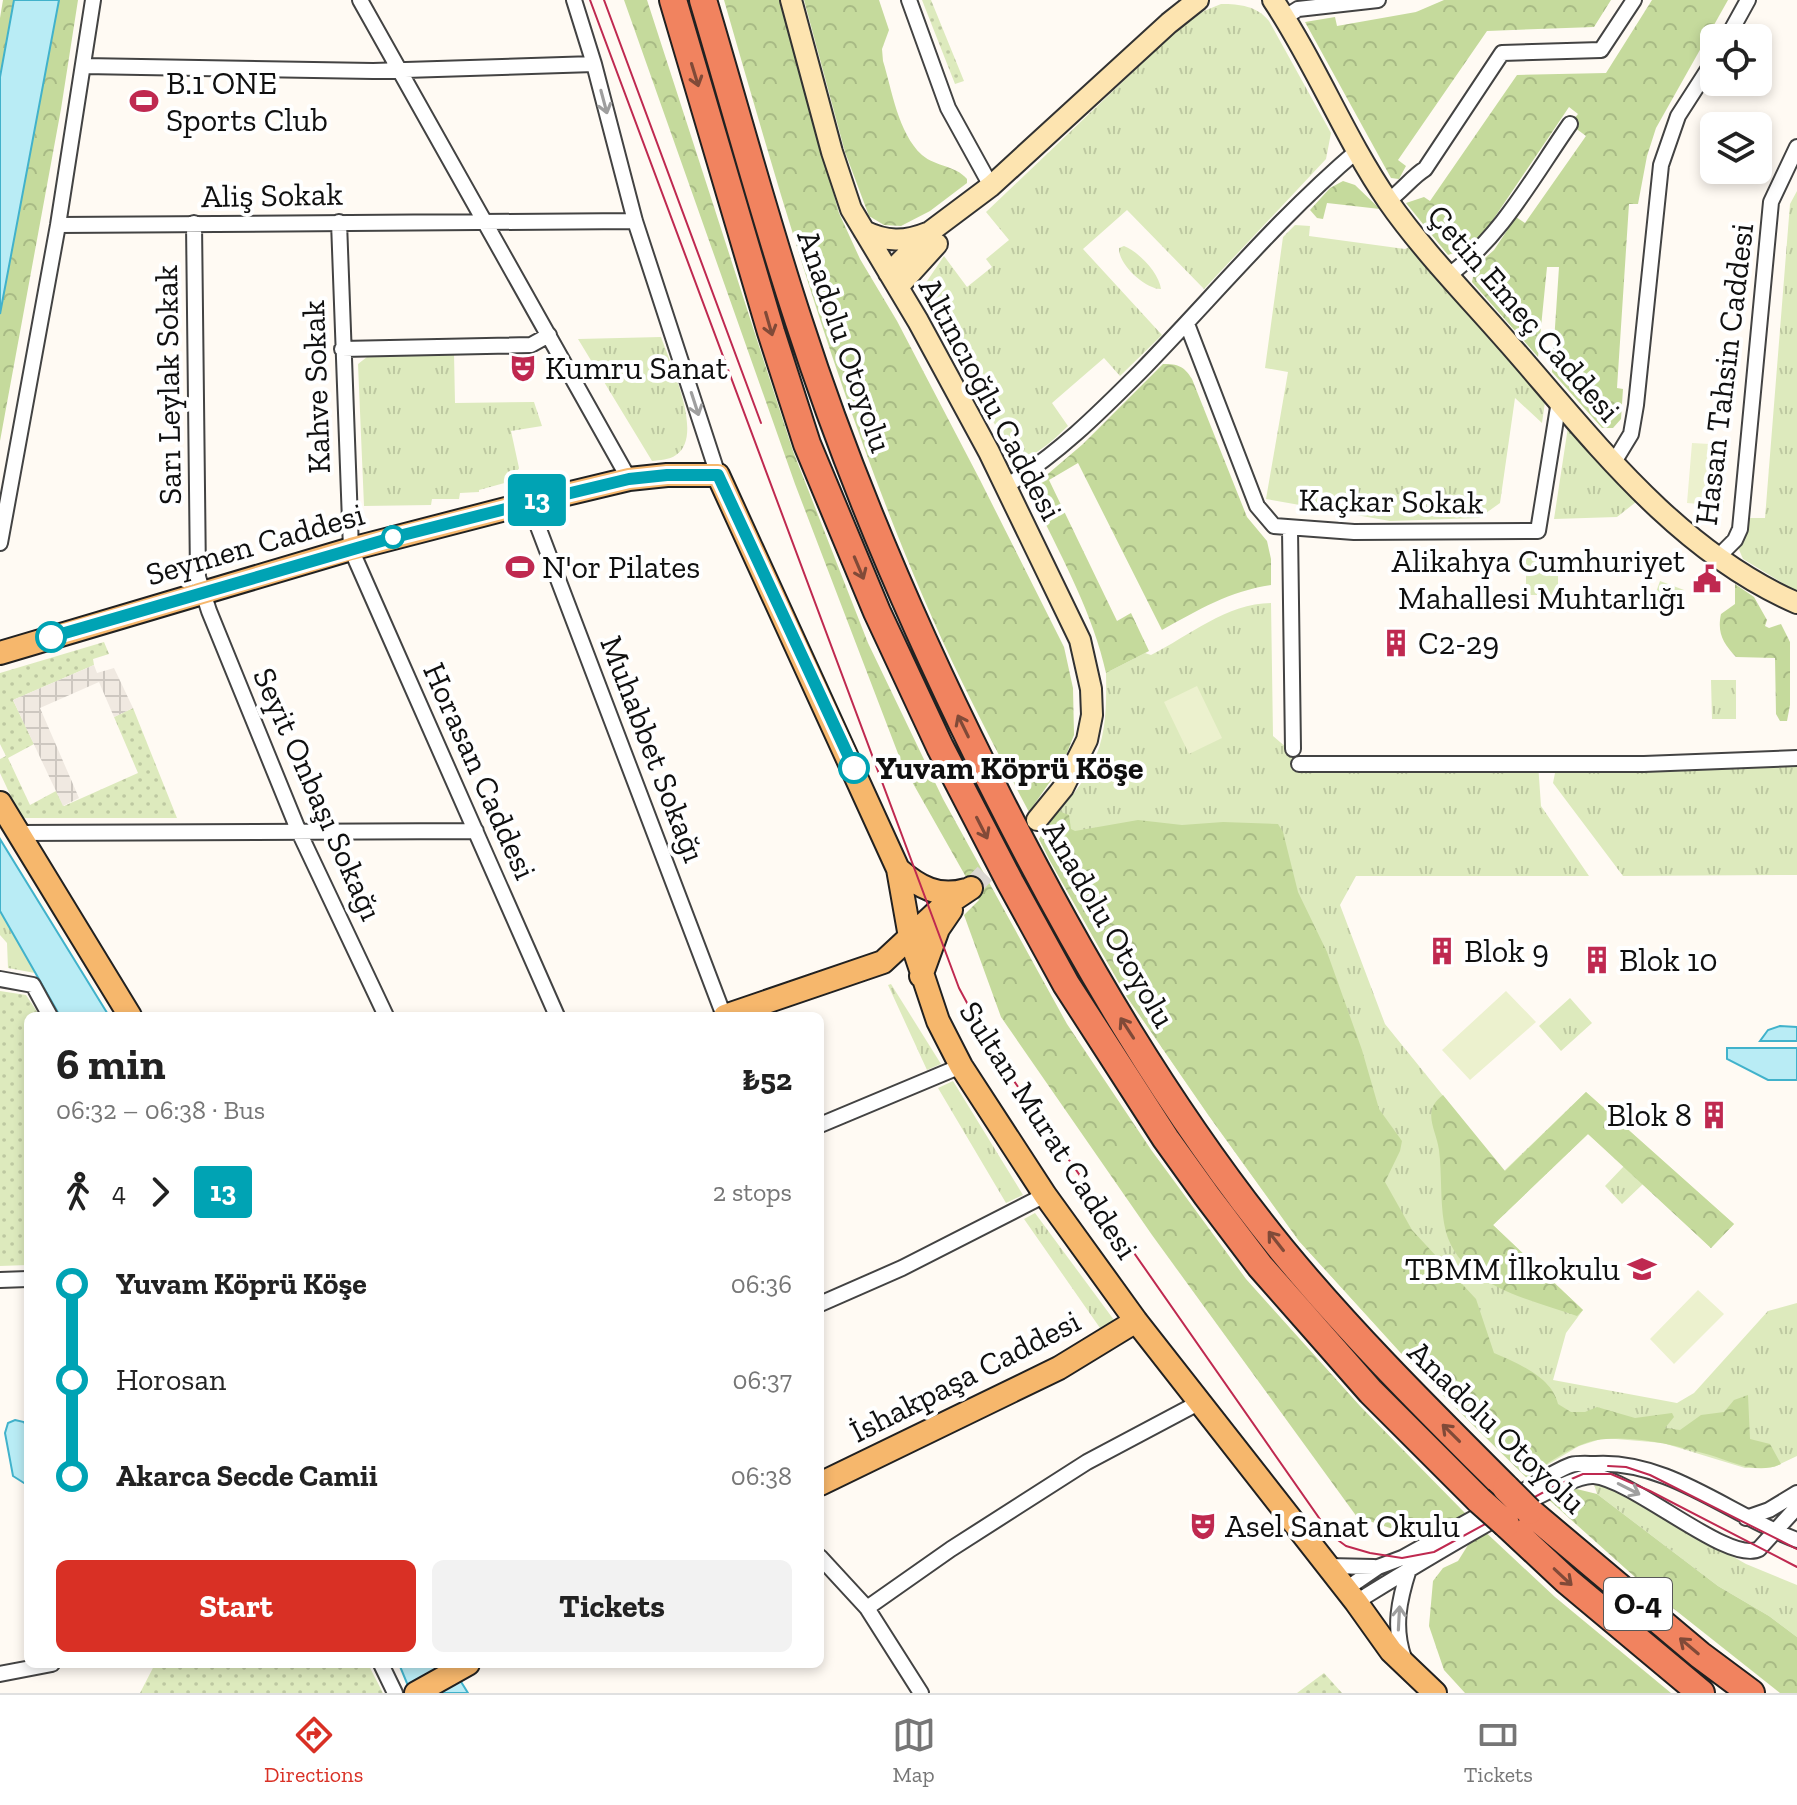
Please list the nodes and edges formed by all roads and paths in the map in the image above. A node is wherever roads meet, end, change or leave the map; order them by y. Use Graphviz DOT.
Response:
graph roads {
  1 [pos="93,0"];
  2 [pos="360,0"];
  3 [pos="574,0"];
  4 [pos="673,0"];
  5 [pos="703,0"];
  6 [pos="791,0"];
  7 [pos="909,0"];
  8 [pos="1273,0"];
  9 [pos="1378,0"];
  10 [pos="1634,0"];
  11 [pos="1748,0"];
  12 [pos="1193,1"];
  13 [pos="1284,18"];
  14 [pos="1735,24"];
  15 [pos="594,64"];
  16 [pos="84,66"];
  17 [pos="397,69"];
  18 [pos="1700,82"];
  19 [pos="1570,124"];
  20 [pos="1797,147"];
  21 [pos="1358,150"];
  22 [pos="991,186"];
  23 [pos="1388,201"];
  24 [pos="486,221"];
  25 [pos="635,221"];
  26 [pos="339,222"];
  27 [pos="194,223"];
  28 [pos="58,225"];
  29 [pos="864,231"];
  30 [pos="931,231"];
  31 [pos="1449,275"];
  32 [pos="894,280"];
  33 [pos="1187,324"];
  34 [pos="549,335"];
  35 [pos="342,349"];
  36 [pos="1559,401"];
  37 [pos="1614,462"];
  38 [pos="718,475"];
  39 [pos="629,479"];
  40 [pos="1006,486"];
  41 [pos="529,503"];
  42 [pos="1290,529"];
  43 [pos="0,543"];
  44 [pos="351,549"];
  45 [pos="1717,558"];
  46 [pos="202,592"];
  47 [pos="1797,603"];
  48 [pos="0,653"];
  49 [pos="1293,749"];
  50 [pos="1797,758"];
  51 [pos="1299,764"];
  52 [pos="0,803"];
  53 [pos="1037,820"];
  54 [pos="476,831"];
  55 [pos="299,832"];
  56 [pos="17,833"];
  57 [pos="898,869"];
  58 [pos="971,888"];
  59 [pos="910,937"];
  60 [pos="921,976"];
  61 [pos="0,979"];
  62 [pos="48,1012"];
  63 [pos="128,1012"];
  64 [pos="384,1012"];
  65 [pos="555,1012"];
  66 [pos="722,1012"];
  67 [pos="736,1012"];
  68 [pos="961,1066"];
  69 [pos="824,1123"];
  70 [pos="1045,1195"];
  71 [pos="24,1279"];
  72 [pos="0,1280"];
  73 [pos="824,1302"];
  74 [pos="1136,1321"];
  75 [pos="1200,1402"];
  76 [pos="824,1482"];
  77 [pos="1797,1493"];
  78 [pos="1797,1507"];
  79 [pos="1518,1517"];
  80 [pos="1746,1518"];
  81 [pos="1774,1531"];
  82 [pos="1797,1540"];
  83 [pos="824,1561"];
  84 [pos="1328,1566"];
  85 [pos="1378,1567"];
  86 [pos="1409,1569"];
  87 [pos="1351,1596"];
  88 [pos="867,1608"];
  89 [pos="1407,1667"];
  90 [pos="31,1668"];
  91 [pos="383,1668"];
  92 [pos="460,1668"];
  93 [pos="0,1674"];
  94 [pos="395,1693"];
  95 [pos="416,1693"];
  96 [pos="921,1693"];
  97 [pos="1435,1693"];
  98 [pos="1701,1693"];
  99 [pos="1751,1693"];
  1 -- 16 [label="street"];
  2 -- 17 [label="street"];
  3 -- 15 [label="street"];
  4 -- 79 [label="highway, Anadolu Otoyolu / O-4, one-way, bridge"];
  79 -- 5 [label="highway, Anadolu Otoyolu / O-4, one-way, bridge"];
  6 -- 29 [label="street, Altıncıoğlu Caddesi"];
  7 -- 22 [label="street"];
  8 -- 13 [label="street, Çetin Emeç Caddesi"];
  9 -- 13 [label="street"];
  10 -- 23 [label="street"];
  11 -- 14 [label="street"];
  12 -- 22 [label="street"];
  13 -- 21 [label="street, Çetin Emeç Caddesi"];
  15 -- 17 [label="street"];
  15 -- 25 [label="street, one-way"];
  16 -- 17 [label="street"];
  16 -- 28 [label="street"];
  17 -- 24 [label="street"];
  18 -- 37 [label="street"];
  19 -- 31 [label="street"];
  20 -- 45 [label="street, Hasan Tahsin Caddesi"];
  21 -- 23 [label="street, Çetin Emeç Caddesi"];
  21 -- 33 [label="street"];
  22 -- 30 [label="street"];
  22 -- 32 [label="street"];
  23 -- 31 [label="street, Çetin Emeç Caddesi"];
  24 -- 25 [label="street, Aliş Sokak"];
  24 -- 26 [label="street, Aliş Sokak"];
  24 -- 34 [label="street"];
  25 -- 38 [label="street, one-way"];
  26 -- 27 [label="street, Aliş Sokak"];
  26 -- 35 [label="street, Kahve Sokak"];
  27 -- 28 [label="street, Aliş Sokak"];
  27 -- 46 [label="street, Sarı Leylak Sokak"];
  28 -- 43 [label="street"];
  29 -- 30 [label="street"];
  29 -- 32 [label="street, Altıncıoğlu Caddesi"];
  30 -- 32 [label="street"];
  31 -- 36 [label="street, Çetin Emeç Caddesi"];
  32 -- 40 [label="street, Altıncıoğlu Caddesi"];
  33 -- 40 [label="street"];
  33 -- 42 [label="street, Kaçkar Sokak"];
  34 -- 35 [label="street"];
  34 -- 39 [label="street"];
  35 -- 44 [label="street, Kahve Sokak"];
  36 -- 37 [label="street, Çetin Emeç Caddesi"];
  36 -- 42 [label="street, Kaçkar Sokak"];
  37 -- 45 [label="street, Çetin Emeç Caddesi"];
  38 -- 39 [label="main road, Seymen Caddesi"];
  38 -- 57 [label="main road, Sultan Murat Caddesi"];
  39 -- 41 [label="main road, Seymen Caddesi"];
  40 -- 53 [label="street, Altıncıoğlu Caddesi"];
  41 -- 44 [label="main road, Seymen Caddesi"];
  41 -- 66 [label="street, Muhabbet Sokağı"];
  42 -- 49 [label="street"];
  44 -- 46 [label="main road, Seymen Caddesi"];
  44 -- 54 [label="street, Horasan Caddesi"];
  45 -- 47 [label="street, Çetin Emeç Caddesi"];
  46 -- 48 [label="main road, Seymen Caddesi"];
  46 -- 55 [label="street, Seyit Onbaşı Sokağı"];
  50 -- 51 [label="street"];
  52 -- 56 [label="main road"];
  54 -- 55 [label="street"];
  54 -- 65 [label="street, Horasan Caddesi"];
  55 -- 56 [label="street"];
  55 -- 64 [label="street, Seyit Onbaşı Sokağı"];
  56 -- 63 [label="main road"];
  57 -- 58 [label="main road"];
  57 -- 59 [label="main road, Sultan Murat Caddesi"];
  58 -- 59 [label="main road"];
  58 -- 60 [label="main road"];
  59 -- 60 [label="main road, Sultan Murat Caddesi"];
  59 -- 67 [label="main road"];
  60 -- 68 [label="main road, Sultan Murat Caddesi"];
  61 -- 62 [label="street"];
  68 -- 69 [label="street"];
  68 -- 70 [label="main road, Sultan Murat Caddesi"];
  70 -- 73 [label="street"];
  70 -- 74 [label="main road, Sultan Murat Caddesi"];
  71 -- 72 [label="street"];
  74 -- 75 [label="main road, Sultan Murat Caddesi"];
  74 -- 76 [label="main road, İshakpaşa Caddesi"];
  75 -- 84 [label="main road, Sultan Murat Caddesi"];
  75 -- 88 [label="street"];
  77 -- 80 [label="street"];
  78 -- 81 [label="street"];
  79 -- 98 [label="highway, Anadolu Otoyolu / O-4, one-way"];
  99 -- 79 [label="highway, Anadolu Otoyolu / O-4, one-way"];
  80 -- 81 [label="street"];
  80 -- 85 [label="street"];
  81 -- 82 [label="street"];
  86 -- 81 [label="street, one-way"];
  83 -- 88 [label="street"];
  84 -- 85 [label="street"];
  84 -- 87 [label="main road, Sultan Murat Caddesi"];
  85 -- 87 [label="street"];
  86 -- 87 [label="street"];
  89 -- 86 [label="street, one-way"];
  87 -- 89 [label="main road, Sultan Murat Caddesi"];
  88 -- 96 [label="street"];
  89 -- 97 [label="main road, Sultan Murat Caddesi"];
  90 -- 93 [label="street"];
  91 -- 94 [label="street"];
  92 -- 95 [label="main road"];
}
